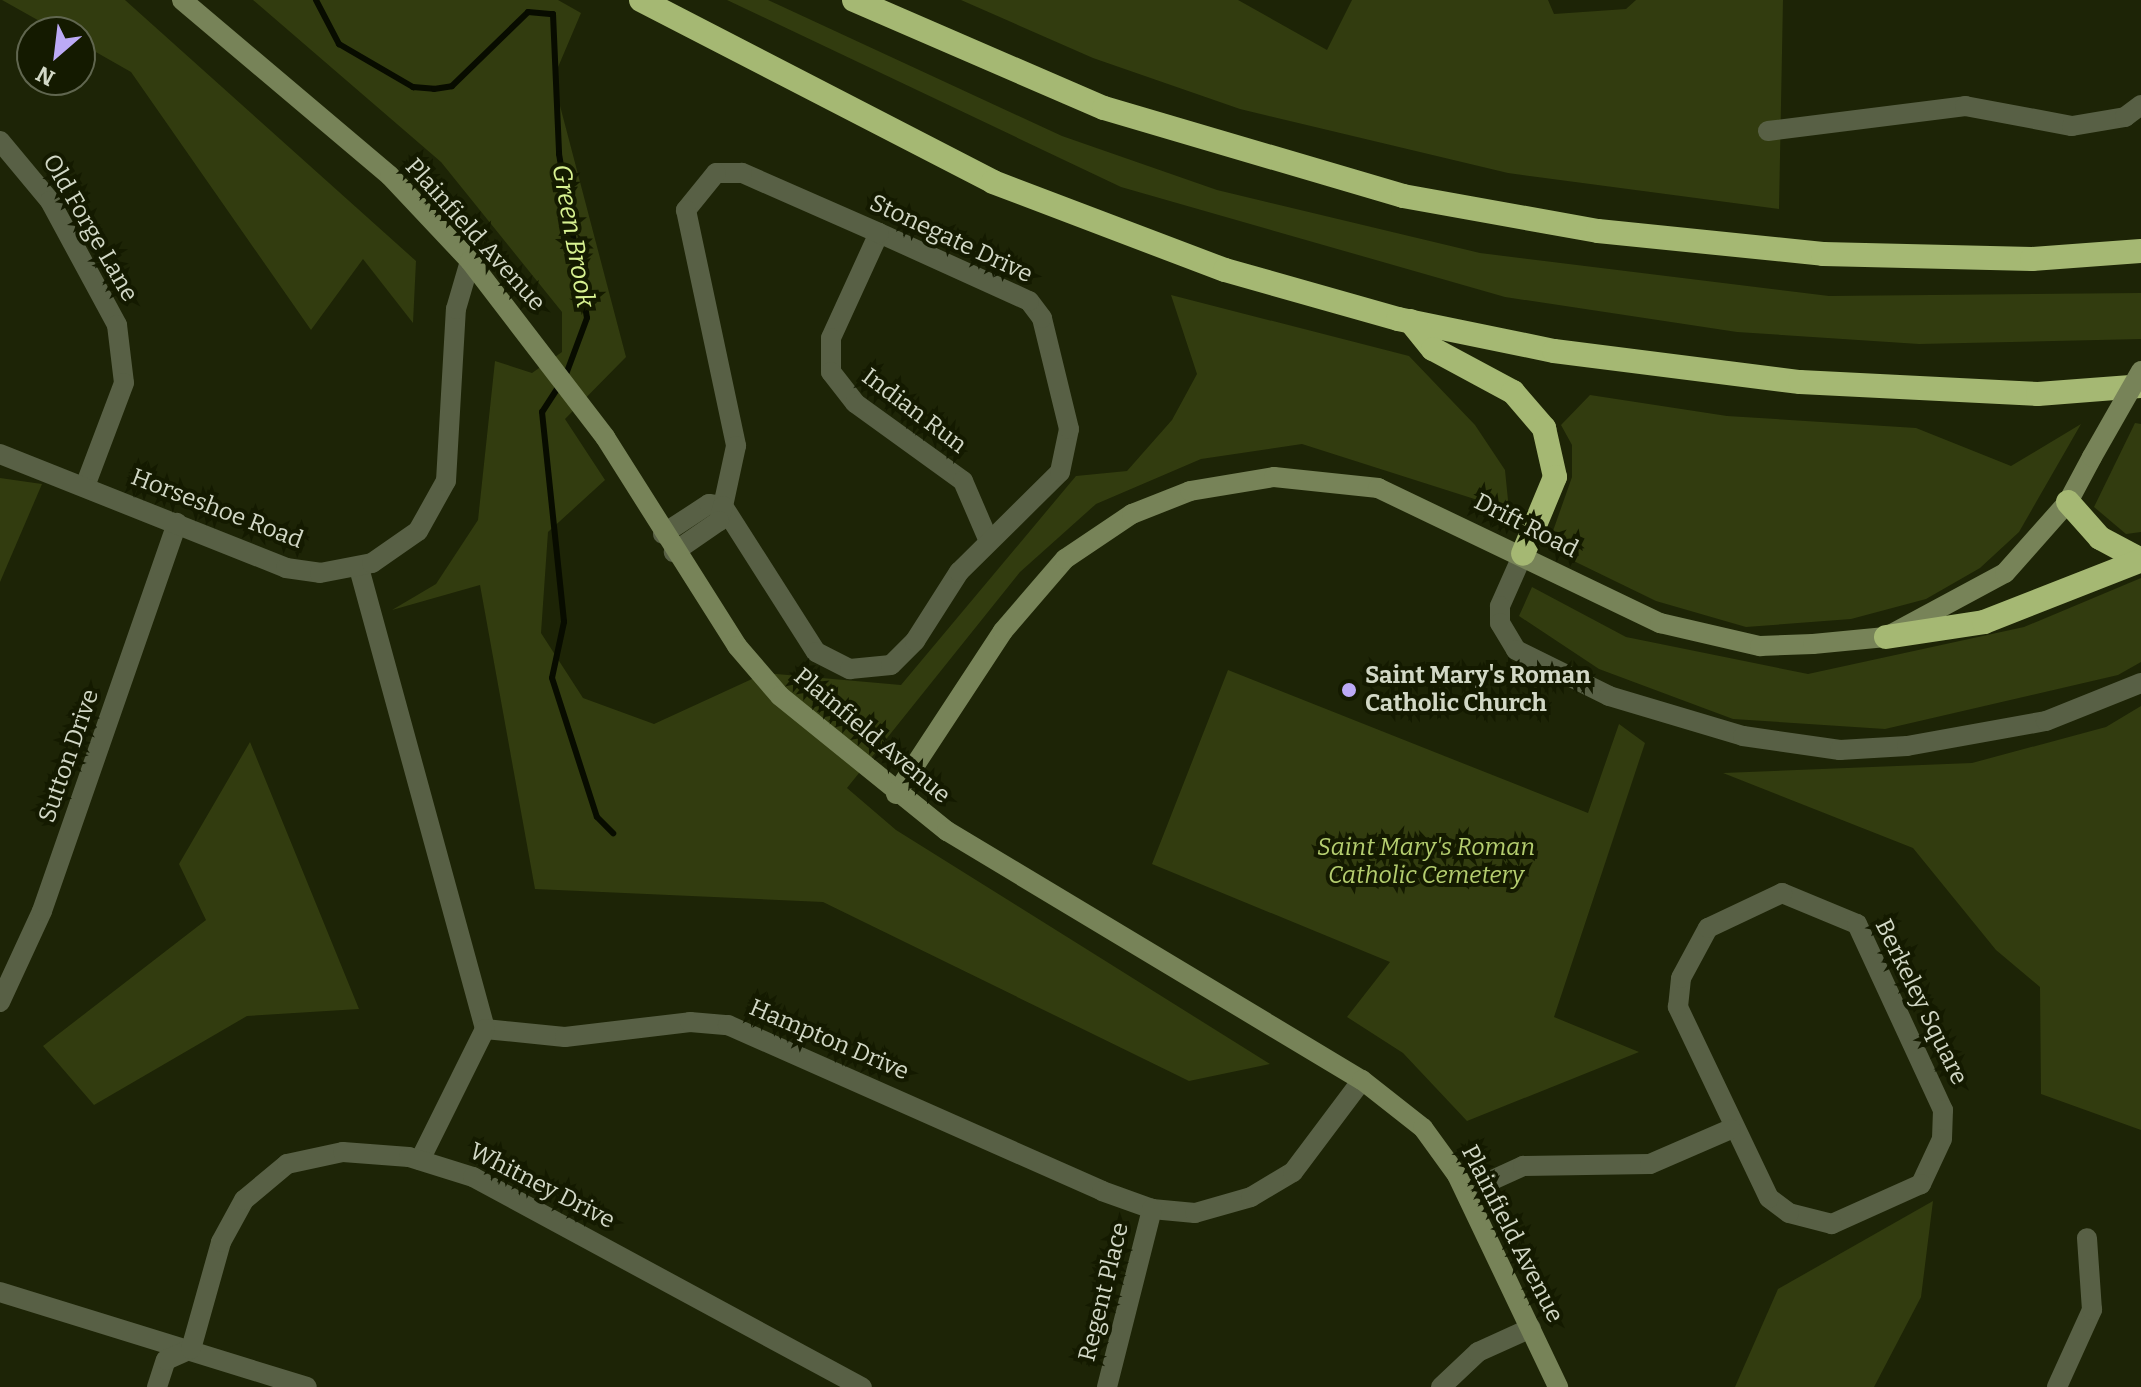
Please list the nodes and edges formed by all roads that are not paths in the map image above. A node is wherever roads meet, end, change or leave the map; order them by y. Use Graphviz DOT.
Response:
graph roads {
  1 [pos="182,0"];
  2 [pos="641,0"];
  3 [pos="854,0"];
  4 [pos="2141,105"];
  5 [pos="1768,131"];
  6 [pos="0,141"];
  7 [pos="879,233"];
  8 [pos="2141,251"];
  9 [pos="470,261"];
  10 [pos="1410,321"];
  11 [pos="2141,371"];
  12 [pos="2141,386"];
  13 [pos="0,454"];
  14 [pos="85,486"];
  15 [pos="2068,502"];
  16 [pos="723,506"];
  17 [pos="177,523"];
  18 [pos="988,539"];
  19 [pos="669,543"];
  20 [pos="1523,554"];
  21 [pos="2140,561"];
  22 [pos="359,568"];
  23 [pos="1886,637"];
  24 [pos="2141,683"];
  25 [pos="896,794"];
  26 [pos="0,1002"];
  27 [pos="485,1029"];
  28 [pos="1362,1080"];
  29 [pos="1731,1129"];
  30 [pos="420,1160"];
  31 [pos="1466,1192"];
  32 [pos="1152,1209"];
  33 [pos="2087,1238"];
  34 [pos="0,1292"];
  35 [pos="1531,1328"];
  36 [pos="191,1349"];
  37 [pos="157,1387"];
  38 [pos="307,1387"];
  39 [pos="862,1387"];
  40 [pos="1107,1387"];
  41 [pos="1441,1387"];
  42 [pos="1558,1387"];
  43 [pos="2057,1387"];
  1 -- 9 [label="main road, Plainfield Avenue"];
  2 -- 10 [label="highway"];
  3 -- 8 [label="highway"];
  4 -- 5 [label="street"];
  6 -- 14 [label="street, Old Forge Lane"];
  7 -- 16 [label="street, Stonegate Drive"];
  7 -- 18 [label="street, Indian Run"];
  7 -- 18 [label="street, Stonegate Drive"];
  9 -- 19 [label="main road, Plainfield Avenue"];
  9 -- 22 [label="street"];
  10 -- 12 [label="highway"];
  10 -- 20 [label="highway"];
  11 -- 15 [label="main road, Drift Road, bridge"];
  13 -- 14 [label="street, Horseshoe Road"];
  14 -- 17 [label="street, Horseshoe Road"];
  15 -- 21 [label="highway"];
  15 -- 23 [label="main road, Drift Road"];
  16 -- 18 [label="street, Stonegate Drive"];
  16 -- 19 [label="street"];
  17 -- 22 [label="street, Horseshoe Road"];
  17 -- 26 [label="street, Sutton Drive"];
  19 -- 25 [label="main road, Plainfield Avenue"];
  20 -- 23 [label="main road, Drift Road"];
  20 -- 24 [label="street"];
  20 -- 25 [label="main road, Drift Road"];
  21 -- 23 [label="highway"];
  22 -- 27 [label="street"];
  25 -- 28 [label="main road, Plainfield Avenue"];
  27 -- 30 [label="street"];
  27 -- 32 [label="street, Hampton Drive"];
  28 -- 31 [label="main road, Plainfield Avenue"];
  28 -- 32 [label="street, Hampton Drive"];
  29 -- 29 [label="street, Berkeley Square"];
  29 -- 31 [label="street"];
  30 -- 36 [label="street, Whitney Drive"];
  30 -- 39 [label="street, Whitney Drive"];
  31 -- 35 [label="main road, Plainfield Avenue"];
  32 -- 40 [label="street, Regent Place"];
  33 -- 43 [label="street"];
  34 -- 36 [label="street"];
  35 -- 41 [label="street"];
  35 -- 42 [label="main road, Plainfield Avenue"];
  36 -- 37 [label="street"];
  36 -- 38 [label="street"];
}
